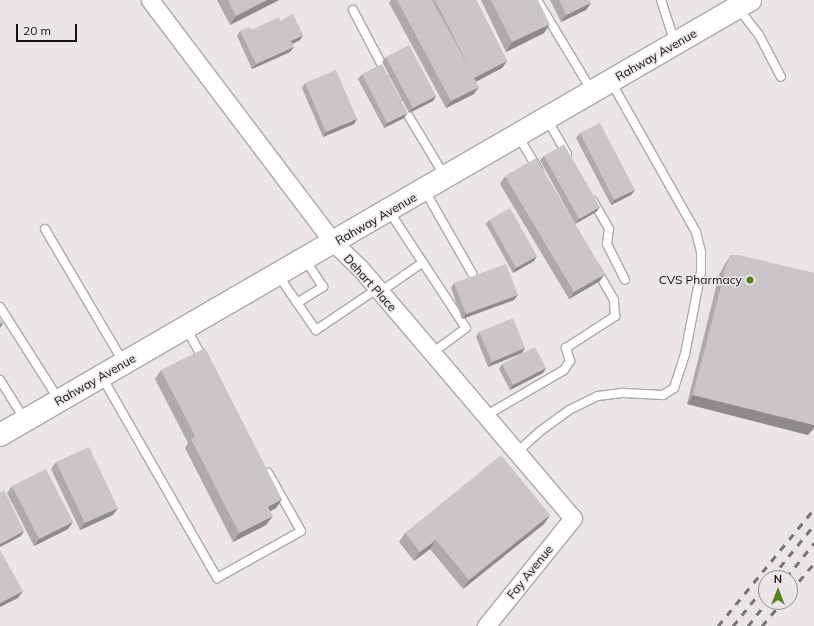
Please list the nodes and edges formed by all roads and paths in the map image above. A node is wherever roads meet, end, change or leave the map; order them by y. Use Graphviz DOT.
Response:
graph roads {
  1 [pos="150,0"];
  2 [pos="537,0"];
  3 [pos="661,0"];
  4 [pos="744,4"];
  5 [pos="353,10"];
  6 [pos="676,43"];
  7 [pos="781,77"];
  8 [pos="389,79"];
  9 [pos="611,81"];
  10 [pos="592,92"];
  11 [pos="396,93"];
  12 [pos="547,118"];
  13 [pos="518,135"];
  14 [pos="570,160"];
  15 [pos="542,176"];
  16 [pos="446,178"];
  17 [pos="424,190"];
  18 [pos="590,194"];
  19 [pos="389,211"];
  20 [pos="45,229"];
  21 [pos="334,243"];
  22 [pos="305,259"];
  23 [pos="590,259"];
  24 [pos="422,263"];
  25 [pos="472,273"];
  26 [pos="278,275"];
  27 [pos="625,280"];
  28 [pos="379,291"];
  29 [pos="297,303"];
  30 [pos="0,307"];
  31 [pos="186,328"];
  32 [pos="432,353"];
  33 [pos="125,363"];
  34 [pos="209,369"];
  35 [pos="102,377"];
  36 [pos="0,380"];
  37 [pos="60,401"];
  38 [pos="484,417"];
  39 [pos="26,420"];
  40 [pos="4,430"];
  41 [pos="516,453"];
  42 [pos="262,463"];
  43 [pos="573,518"];
  44 [pos="486,626"];
  1 -- 21 [label="street, Dehart Place"];
  2 -- 10 [label="lane"];
  3 -- 6 [label="lane"];
  4 -- 6 [label="main road, Rahway Avenue"];
  4 -- 7 [label="lane"];
  5 -- 8 [label="lane"];
  6 -- 9 [label="main road, Rahway Avenue"];
  9 -- 10 [label="main road, Rahway Avenue"];
  9 -- 41 [label="lane"];
  10 -- 12 [label="main road, Rahway Avenue"];
  11 -- 16 [label="lane"];
  12 -- 13 [label="main road, Rahway Avenue"];
  12 -- 14 [label="lane"];
  13 -- 15 [label="lane"];
  13 -- 16 [label="main road, Rahway Avenue"];
  16 -- 17 [label="main road, Rahway Avenue"];
  17 -- 19 [label="main road, Rahway Avenue"];
  17 -- 25 [label="lane"];
  18 -- 27 [label="lane"];
  19 -- 21 [label="main road, Rahway Avenue"];
  19 -- 24 [label="lane"];
  20 -- 33 [label="lane"];
  21 -- 22 [label="main road, Rahway Avenue"];
  21 -- 28 [label="street, Dehart Place"];
  22 -- 26 [label="main road, Rahway Avenue"];
  22 -- 29 [label="lane"];
  23 -- 38 [label="lane"];
  24 -- 28 [label="lane"];
  24 -- 32 [label="lane"];
  26 -- 29 [label="lane"];
  26 -- 31 [label="main road, Rahway Avenue"];
  28 -- 29 [label="lane"];
  28 -- 32 [label="street, Dehart Place"];
  30 -- 37 [label="lane"];
  31 -- 33 [label="main road, Rahway Avenue"];
  31 -- 34 [label="lane"];
  32 -- 38 [label="street, Dehart Place"];
  33 -- 35 [label="main road, Rahway Avenue"];
  35 -- 37 [label="main road, Rahway Avenue"];
  35 -- 42 [label="lane"];
  36 -- 39 [label="lane"];
  37 -- 39 [label="main road, Rahway Avenue"];
  38 -- 41 [label="street, Dehart Place"];
  39 -- 40 [label="main road, Rahway Avenue"];
  41 -- 43 [label="street, Dehart Place"];
  43 -- 44 [label="street, Fay Avenue"];
}
